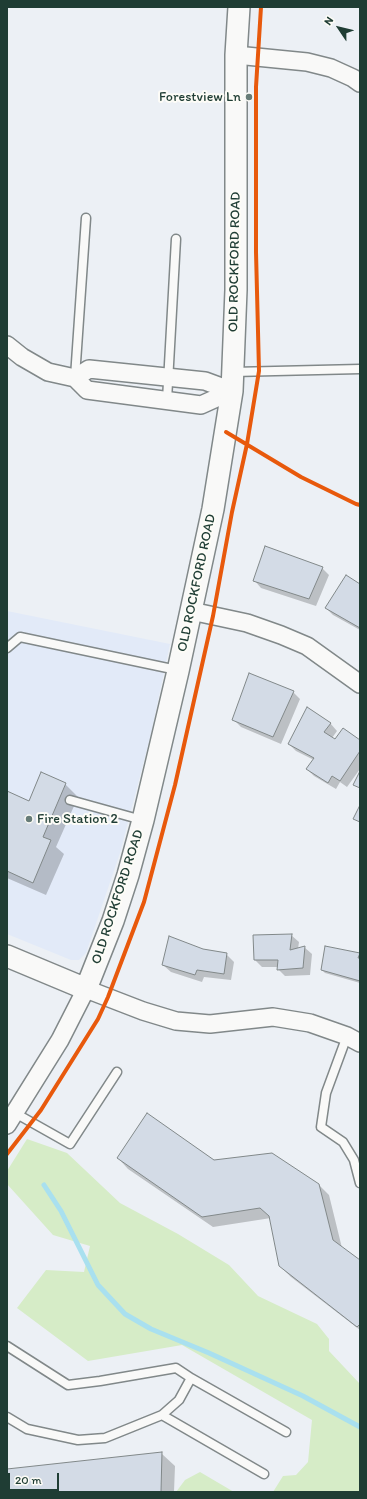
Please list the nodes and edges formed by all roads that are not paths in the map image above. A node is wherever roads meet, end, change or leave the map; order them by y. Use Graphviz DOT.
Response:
graph roads {
  1 [pos="239,7"];
  2 [pos="236,55"];
  3 [pos="360,83"];
  4 [pos="86,218"];
  5 [pos="176,239"];
  6 [pos="7,345"];
  7 [pos="360,369"];
  8 [pos="168,377"];
  9 [pos="75,378"];
  10 [pos="232,381"];
  11 [pos="167,400"];
  12 [pos="191,610"];
  13 [pos="7,648"];
  14 [pos="178,671"];
  15 [pos="360,684"];
  16 [pos="70,800"];
  17 [pos="143,820"];
  18 [pos="7,956"];
  19 [pos="86,989"];
  20 [pos="353,1039"];
  21 [pos="117,1072"];
  22 [pos="11,1119"];
  23 [pos="360,1183"];
  24 [pos="7,1346"];
  25 [pos="191,1378"];
  26 [pos="162,1415"];
  27 [pos="7,1417"];
  28 [pos="286,1432"];
  29 [pos="264,1474"];
  1 -- 2 [label="street, OLD ROCKFORD ROAD"];
  2 -- 3 [label="street"];
  2 -- 10 [label="street, OLD ROCKFORD ROAD"];
  4 -- 9 [label="lane"];
  5 -- 8 [label="lane"];
  6 -- 9 [label="street"];
  7 -- 10 [label="lane"];
  8 -- 9 [label="street"];
  8 -- 10 [label="street"];
  8 -- 11 [label="lane"];
  9 -- 11 [label="street"];
  10 -- 11 [label="street"];
  10 -- 12 [label="street, OLD ROCKFORD ROAD"];
  12 -- 14 [label="street, OLD ROCKFORD ROAD"];
  12 -- 15 [label="street"];
  13 -- 14 [label="lane"];
  14 -- 17 [label="street, OLD ROCKFORD ROAD"];
  16 -- 17 [label="lane"];
  17 -- 19 [label="street, OLD ROCKFORD ROAD"];
  18 -- 19 [label="street"];
  19 -- 20 [label="street"];
  19 -- 22 [label="street, OLD ROCKFORD ROAD"];
  20 -- 23 [label="lane"];
  21 -- 22 [label="lane"];
  24 -- 25 [label="lane"];
  25 -- 26 [label="lane"];
  25 -- 28 [label="lane"];
  26 -- 27 [label="lane"];
  26 -- 29 [label="lane"];
}
